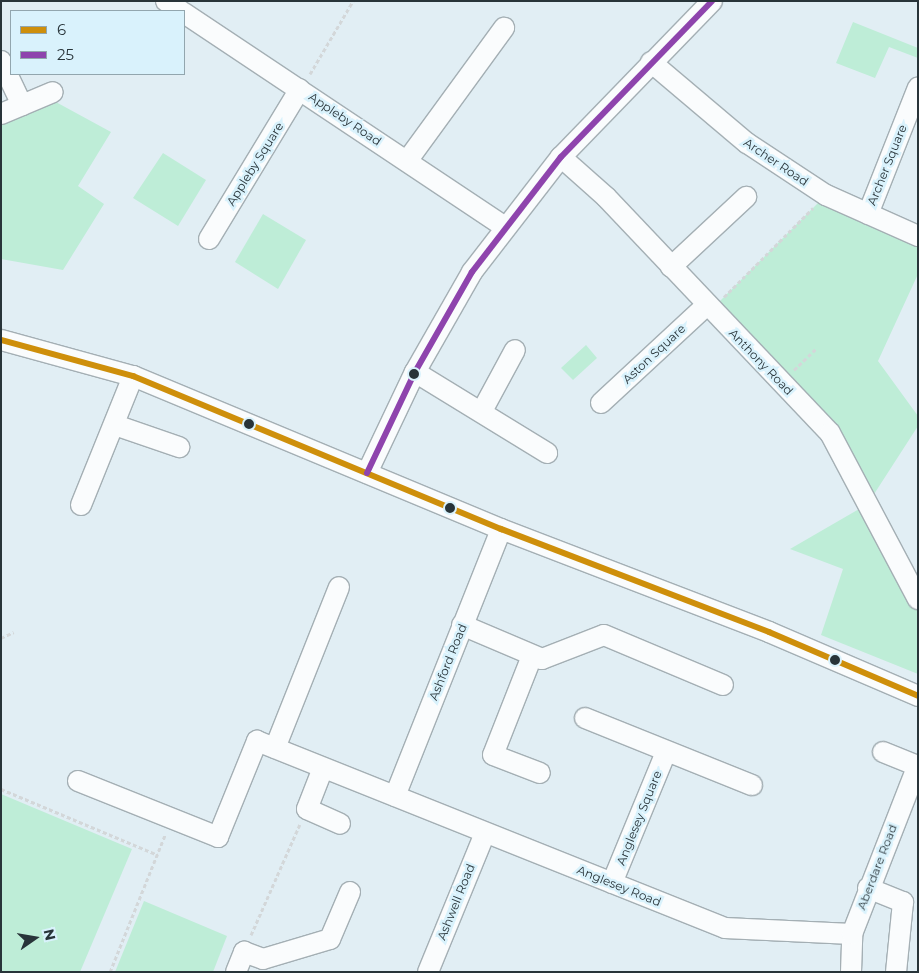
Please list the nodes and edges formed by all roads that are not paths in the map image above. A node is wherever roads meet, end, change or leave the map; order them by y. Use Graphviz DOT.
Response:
graph roads {
  1 [pos="166,1"];
  2 [pos="709,2"];
  3 [pos="179,10"];
  4 [pos="185,14"];
  5 [pos="504,28"];
  6 [pos="1,61"];
  7 [pos="651,62"];
  8 [pos="918,88"];
  9 [pos="300,90"];
  10 [pos="53,92"];
  11 [pos="22,105"];
  12 [pos="1,114"];
  13 [pos="561,157"];
  14 [pos="407,161"];
  15 [pos="746,197"];
  16 [pos="868,214"];
  17 [pos="505,227"];
  18 [pos="918,236"];
  19 [pos="209,239"];
  20 [pos="671,267"];
  21 [pos="709,308"];
  22 [pos="1,340"];
  23 [pos="515,350"];
  24 [pos="415,372"];
  25 [pos="133,376"];
  26 [pos="602,402"];
  27 [pos="482,411"];
  28 [pos="115,425"];
  29 [pos="179,447"];
  30 [pos="547,453"];
  31 [pos="367,473"];
  32 [pos="81,505"];
  33 [pos="501,529"];
  34 [pos="339,588"];
  35 [pos="918,599"];
  36 [pos="462,625"];
  37 [pos="532,656"];
  38 [pos="723,685"];
  39 [pos="918,696"];
  40 [pos="584,718"];
  41 [pos="275,748"];
  42 [pos="666,752"];
  43 [pos="883,752"];
  44 [pos="314,764"];
  45 [pos="918,766"];
  46 [pos="540,774"];
  47 [pos="78,781"];
  48 [pos="752,785"];
  49 [pos="395,796"];
  50 [pos="340,824"];
  51 [pos="484,833"];
  52 [pos="612,884"];
  53 [pos="868,888"];
  54 [pos="350,892"];
  55 [pos="852,934"];
  56 [pos="236,972"];
  57 [pos="428,972"];
  58 [pos="852,972"];
  59 [pos="896,972"];
  1 -- 3 [label="street, Appleby Road"];
  2 -- 7 [label="street"];
  4 -- 9 [label="street, Appleby Road"];
  5 -- 14 [label="street"];
  6 -- 11 [label="street"];
  7 -- 13 [label="street"];
  7 -- 16 [label="street, Archer Road"];
  8 -- 16 [label="street, Archer Square"];
  9 -- 14 [label="street, Appleby Road"];
  9 -- 19 [label="street, Appleby Square"];
  10 -- 11 [label="street"];
  11 -- 12 [label="street"];
  13 -- 17 [label="street"];
  13 -- 20 [label="street, Anthony Road"];
  14 -- 17 [label="street, Appleby Road"];
  15 -- 20 [label="street"];
  16 -- 18 [label="street, Archer Road"];
  17 -- 24 [label="street"];
  20 -- 21 [label="street, Anthony Road"];
  21 -- 26 [label="street, Aston Square"];
  21 -- 35 [label="street, Anthony Road"];
  22 -- 25 [label="street"];
  23 -- 27 [label="street"];
  24 -- 27 [label="street"];
  24 -- 31 [label="street"];
  25 -- 28 [label="street"];
  25 -- 31 [label="street"];
  27 -- 30 [label="street"];
  28 -- 29 [label="street"];
  28 -- 32 [label="street"];
  31 -- 33 [label="street"];
  33 -- 36 [label="street, Ashford Road"];
  33 -- 39 [label="street"];
  34 -- 41 [label="street"];
  36 -- 37 [label="street"];
  36 -- 49 [label="street, Ashford Road"];
  37 -- 38 [label="street"];
  37 -- 46 [label="street"];
  40 -- 42 [label="street"];
  41 -- 44 [label="street, Anglesey Road"];
  41 -- 47 [label="street, Anglesey Road"];
  42 -- 48 [label="street"];
  42 -- 52 [label="street, Anglesey Square"];
  43 -- 45 [label="street"];
  44 -- 49 [label="street, Anglesey Road"];
  44 -- 50 [label="street"];
  45 -- 53 [label="street, Aberdare Road"];
  49 -- 51 [label="street, Anglesey Road"];
  51 -- 52 [label="street, Anglesey Road"];
  51 -- 57 [label="street, Ashwell Road"];
  52 -- 55 [label="street, Anglesey Road"];
  53 -- 55 [label="street, Aberdare Road"];
  53 -- 59 [label="street"];
  54 -- 56 [label="street"];
  55 -- 58 [label="street, Aberdare Road"];
}
